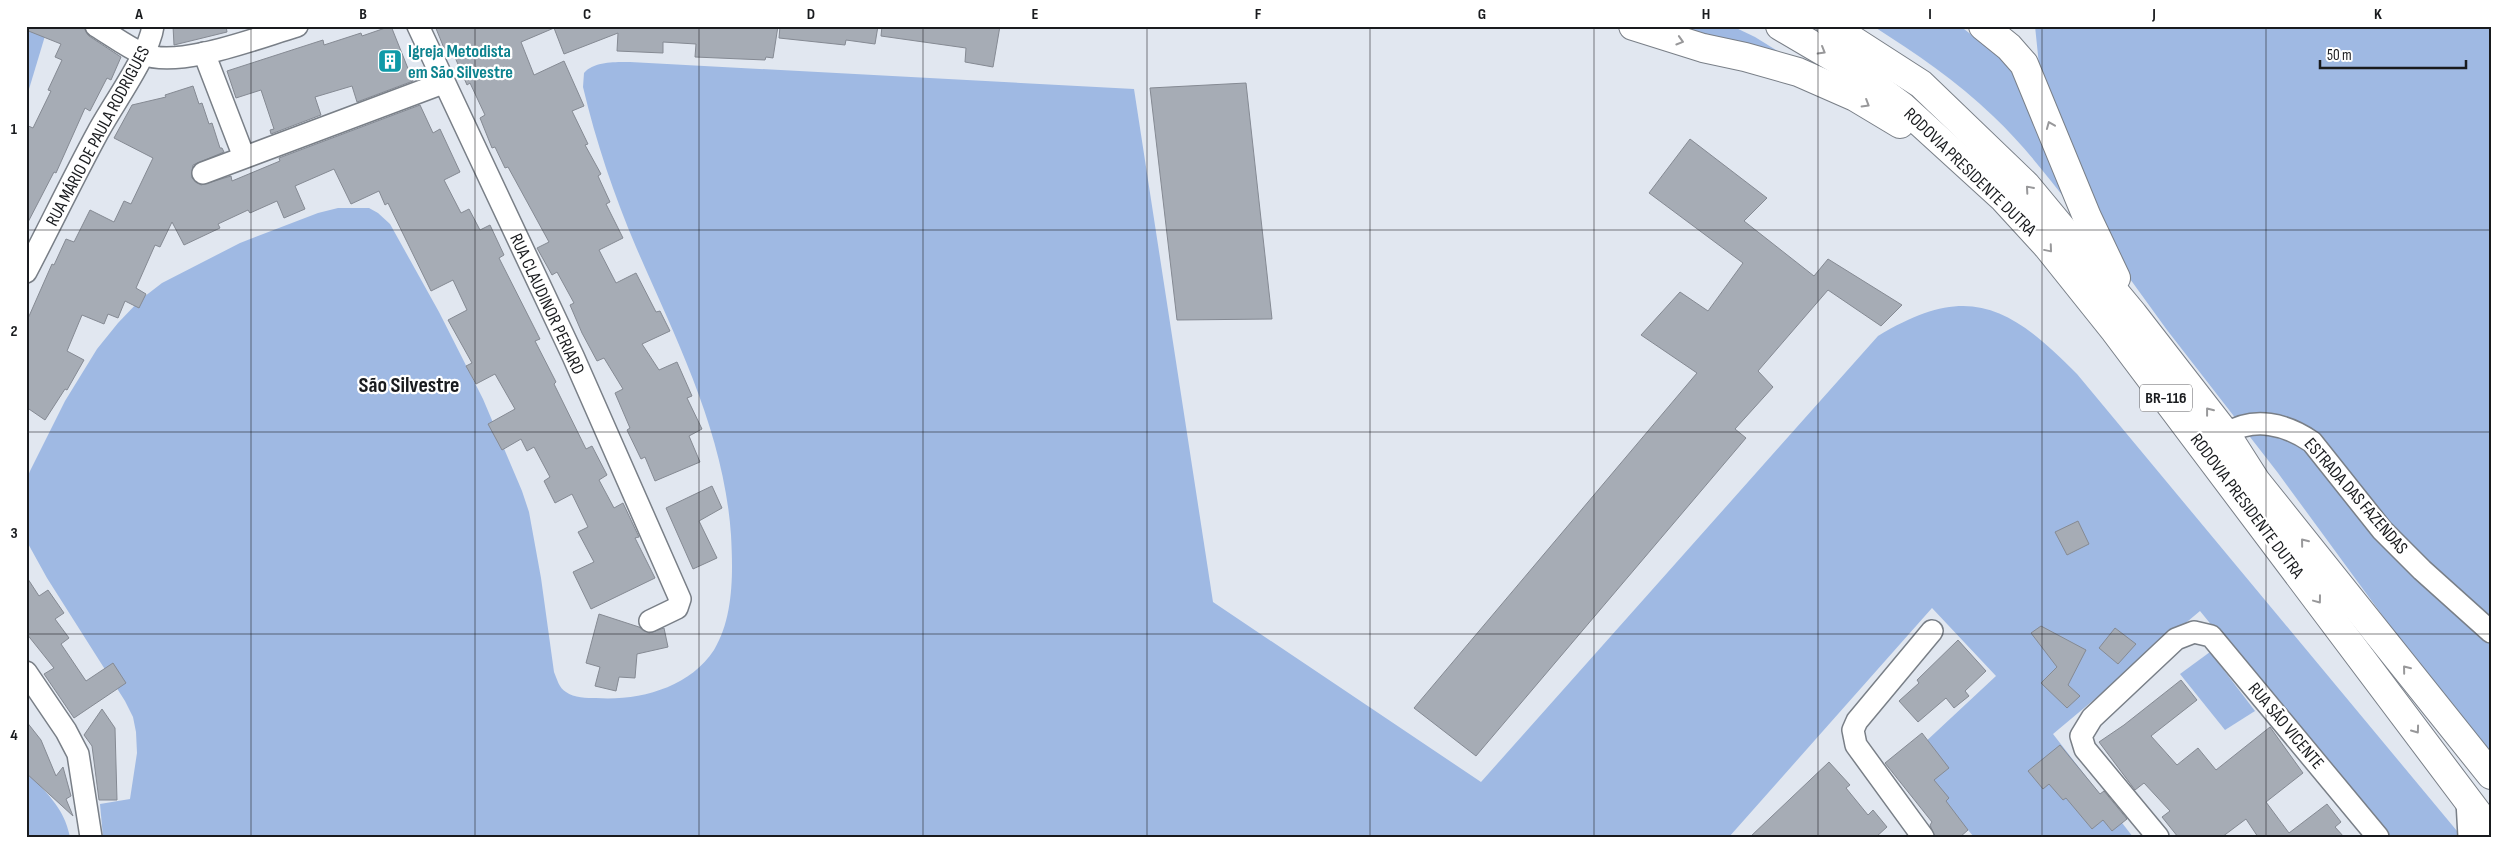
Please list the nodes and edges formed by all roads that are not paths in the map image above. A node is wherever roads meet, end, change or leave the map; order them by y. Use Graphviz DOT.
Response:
graph roads {
  1 [pos="96,26"];
  2 [pos="153,26"];
  3 [pos="297,26"];
  4 [pos="418,26"];
  5 [pos="1633,26"];
  6 [pos="1780,26"];
  7 [pos="1831,26"];
  8 [pos="1983,26"];
  9 [pos="142,54"];
  10 [pos="199,54"];
  11 [pos="126,83"];
  12 [pos="443,83"];
  13 [pos="244,158"];
  14 [pos="1960,160"];
  15 [pos="203,173"];
  16 [pos="26,272"];
  17 [pos="2133,314"];
  18 [pos="2226,434"];
  19 [pos="650,621"];
  20 [pos="1932,630"];
  21 [pos="2491,632"];
  22 [pos="26,672"];
  23 [pos="2491,776"];
  24 [pos="2467,801"];
  25 [pos="2491,831"];
  26 [pos="91,837"];
  27 [pos="1923,837"];
  28 [pos="2158,837"];
  29 [pos="2378,837"];
  30 [pos="2469,837"];
  1 -- 9 [label="street"];
  2 -- 9 [label="street, RUA MÁRIO DE PAULA RODRIGUES"];
  3 -- 10 [label="street"];
  4 -- 12 [label="street, RUA CLAUDINOR PERIARD"];
  5 -- 14 [label="highway, one-way"];
  6 -- 14 [label="highway, RODOVIA PRESIDENTE DUTRA / BR-116, one-way"];
  17 -- 7 [label="highway, RODOVIA PRESIDENTE DUTRA / BR-116, one-way"];
  17 -- 8 [label="highway, one-way"];
  9 -- 10 [label="street"];
  9 -- 11 [label="street, RUA MÁRIO DE PAULA RODRIGUES"];
  10 -- 11 [label="street"];
  10 -- 13 [label="street"];
  11 -- 16 [label="street, RUA MÁRIO DE PAULA RODRIGUES"];
  12 -- 13 [label="street"];
  12 -- 19 [label="street, RUA CLAUDINOR PERIARD"];
  13 -- 15 [label="street"];
  14 -- 24 [label="highway, RODOVIA PRESIDENTE DUTRA / BR-116, one-way"];
  18 -- 17 [label="highway, RODOVIA PRESIDENTE DUTRA / BR-116, one-way"];
  18 -- 21 [label="street, ESTRADA DAS FAZENDAS"];
  23 -- 18 [label="highway, RODOVIA PRESIDENTE DUTRA / BR-116, one-way"];
  20 -- 27 [label="street"];
  22 -- 26 [label="street"];
  24 -- 25 [label="highway, RODOVIA PRESIDENTE DUTRA / BR-116"];
  24 -- 30 [label="street"];
  28 -- 29 [label="street, RUA SÃO VICENTE"];
}
